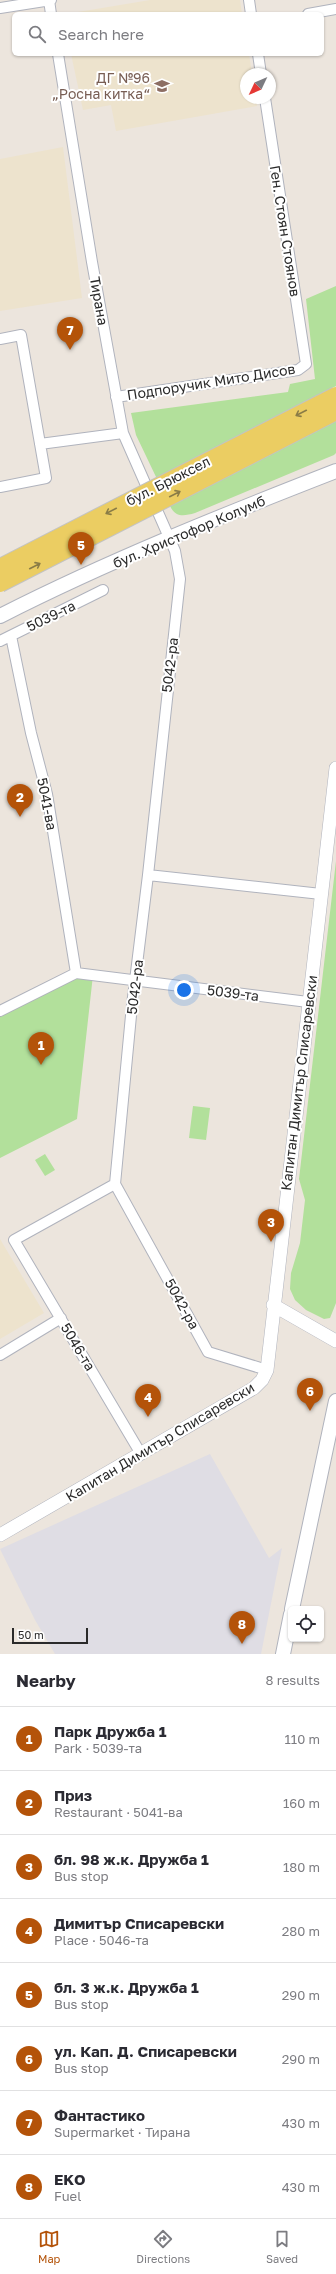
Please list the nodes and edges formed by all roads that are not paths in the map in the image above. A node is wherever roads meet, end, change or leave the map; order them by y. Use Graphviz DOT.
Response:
graph roads {
  1 [pos="49,0"];
  2 [pos="249,0"];
  3 [pos="0,8"];
  4 [pos="336,9"];
  5 [pos="51,12"];
  6 [pos="251,12"];
  7 [pos="319,12"];
  8 [pos="58,56"];
  9 [pos="258,56"];
  10 [pos="260,68"];
  11 [pos="265,104"];
  12 [pos="0,339"];
  13 [pos="306,364"];
  14 [pos="336,396"];
  15 [pos="116,397"];
  16 [pos="336,412"];
  17 [pos="123,433"];
  18 [pos="40,444"];
  19 [pos="336,471"];
  20 [pos="0,486"];
  21 [pos="170,539"];
  22 [pos="0,568"];
  23 [pos="0,584"];
  24 [pos="103,590"];
  25 [pos="0,616"];
  26 [pos="11,636"];
  27 [pos="0,641"];
  28 [pos="336,768"];
  29 [pos="148,875"];
  30 [pos="321,894"];
  31 [pos="76,973"];
  32 [pos="135,982"];
  33 [pos="308,1002"];
  34 [pos="0,1011"];
  35 [pos="115,1184"];
  36 [pos="273,1305"];
  37 [pos="61,1318"];
  38 [pos="336,1341"];
  39 [pos="0,1354"];
  40 [pos="266,1370"];
  41 [pos="336,1401"];
  42 [pos="141,1454"];
  43 [pos="0,1535"];
  44 [pos="293,1606"];
  45 [pos="288,1629"];
  46 [pos="283,1654"];
  1 -- 3 [label="street"];
  1 -- 5 [label="street"];
  2 -- 6 [label="street"];
  4 -- 7 [label="street"];
  8 -- 15 [label="street, Тирана"];
  9 -- 10 [label="street"];
  11 -- 13 [label="street, Ген. Стоян Стоянов"];
  12 -- 18 [label="street"];
  13 -- 15 [label="street, Подпоручик Мито Дисов"];
  14 -- 22 [label="main road, бул. Брюксел, one-way, bridge"];
  15 -- 17 [label="street, Тирана"];
  23 -- 16 [label="main road, бул. Брюксел, one-way, bridge"];
  17 -- 18 [label="street"];
  17 -- 21 [label="street, Тирана"];
  18 -- 20 [label="street"];
  19 -- 21 [label="main road, бул. Христофор Колумб"];
  21 -- 25 [label="main road, бул. Христофор Колумб"];
  21 -- 29 [label="street, 5042-ра"];
  24 -- 26 [label="street, 5039-та"];
  26 -- 27 [label="street, 5039-та"];
  26 -- 31 [label="street, 5041-ва"];
  28 -- 30 [label="street, Капитан Димитър Списаревски"];
  29 -- 30 [label="street"];
  29 -- 32 [label="street, 5042-ра"];
  30 -- 33 [label="street, Капитан Димитър Списаревски"];
  31 -- 32 [label="street, 5039-та"];
  31 -- 34 [label="street"];
  32 -- 33 [label="street, 5039-та"];
  32 -- 35 [label="street, 5042-ра"];
  33 -- 36 [label="street, Капитан Димитър Списаревски"];
  35 -- 37 [label="street, 5046-та"];
  35 -- 40 [label="street, 5042-ра"];
  36 -- 38 [label="street"];
  36 -- 40 [label="street, Капитан Димитър Списаревски"];
  37 -- 39 [label="street"];
  37 -- 42 [label="street, 5046-та"];
  40 -- 42 [label="street, Капитан Димитър Списаревски"];
  41 -- 44 [label="main road"];
  42 -- 43 [label="street, Капитан Димитър Списаревски"];
  45 -- 46 [label="main road"];
}
